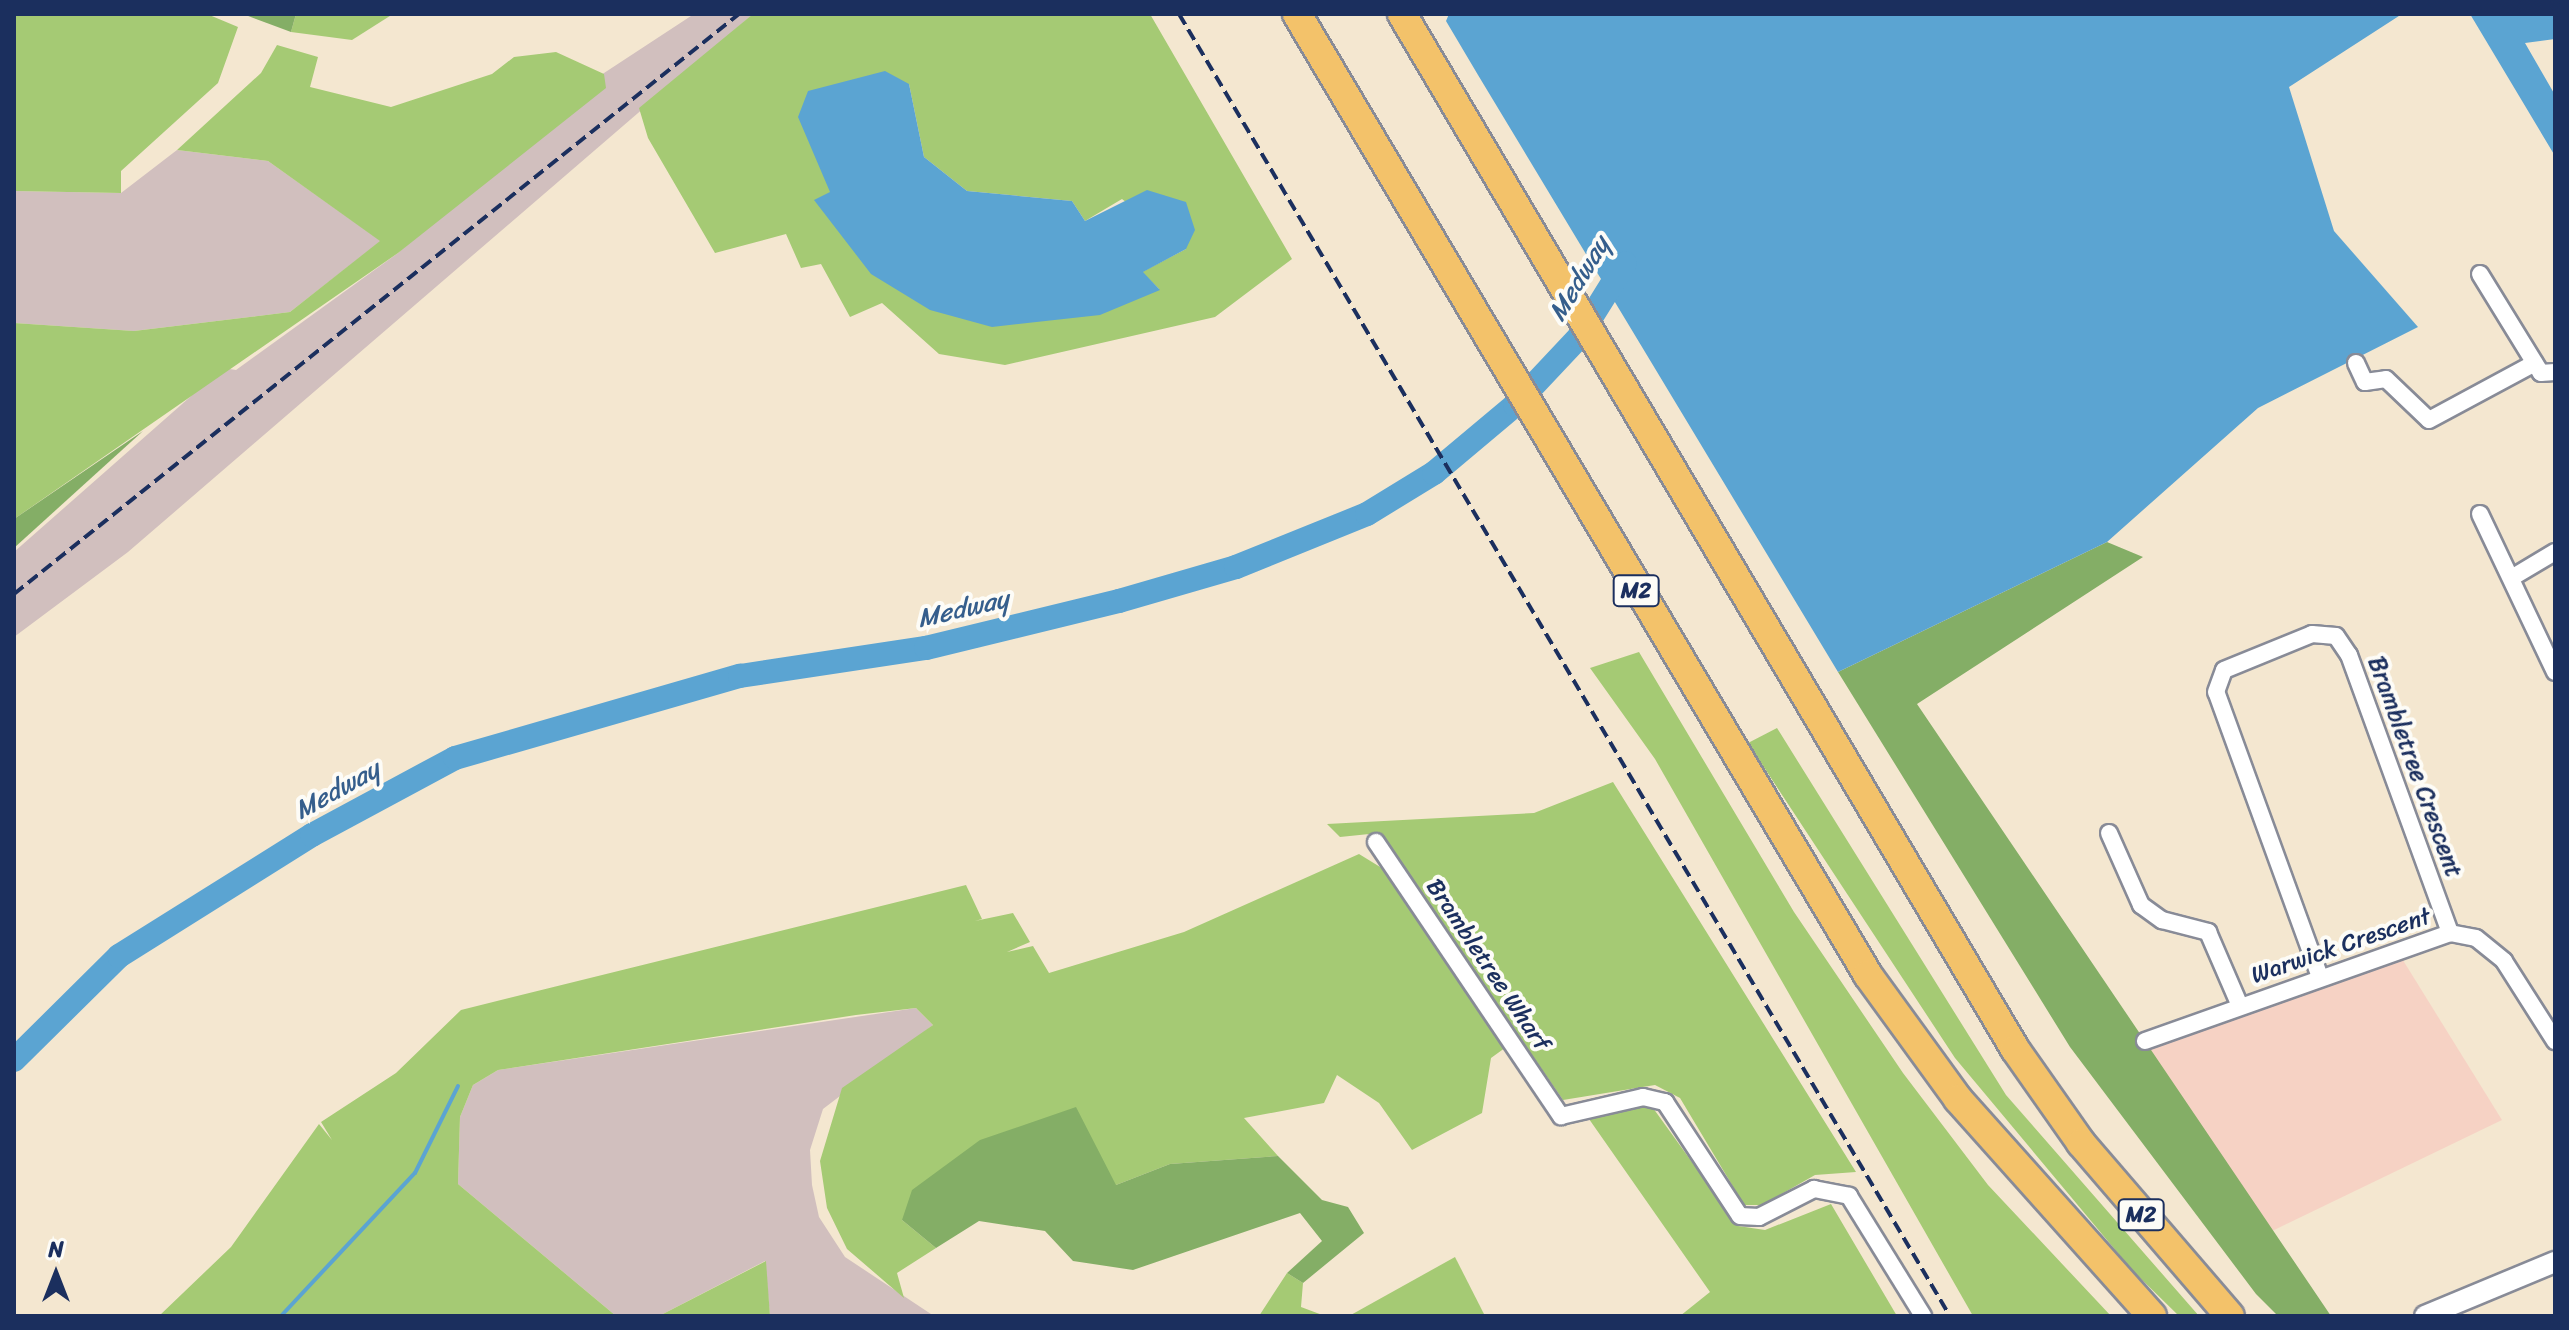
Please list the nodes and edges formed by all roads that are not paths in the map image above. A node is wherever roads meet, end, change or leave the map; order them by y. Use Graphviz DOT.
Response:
graph roads {
  1 [pos="1297,14"];
  2 [pos="1402,14"];
  3 [pos="2480,274"];
  4 [pos="2356,363"];
  5 [pos="2535,363"];
  6 [pos="2555,372"];
  7 [pos="2480,514"];
  8 [pos="2555,552"];
  9 [pos="2513,577"];
  10 [pos="2555,672"];
  11 [pos="2109,833"];
  12 [pos="1376,842"];
  13 [pos="2450,933"];
  14 [pos="2320,977"];
  15 [pos="2240,1006"];
  16 [pos="2145,1041"];
  17 [pos="2555,1041"];
  18 [pos="2555,1262"];
  19 [pos="1923,1316"];
  20 [pos="2152,1316"];
  21 [pos="2230,1316"];
  22 [pos="2425,1316"];
  1 -- 20 [label="highway, M2"];
  2 -- 21 [label="highway, M2"];
  3 -- 5 [label="street"];
  4 -- 5 [label="street"];
  5 -- 6 [label="street"];
  7 -- 9 [label="street"];
  8 -- 9 [label="street"];
  9 -- 10 [label="street"];
  11 -- 15 [label="street"];
  12 -- 19 [label="street, Brambletree Wharf"];
  13 -- 14 [label="street, Warwick Crescent"];
  13 -- 14 [label="street, Brambletree Crescent"];
  13 -- 17 [label="street, Warwick Crescent"];
  14 -- 15 [label="street, Warwick Crescent"];
  15 -- 16 [label="street, Warwick Crescent"];
  18 -- 22 [label="street"];
}
